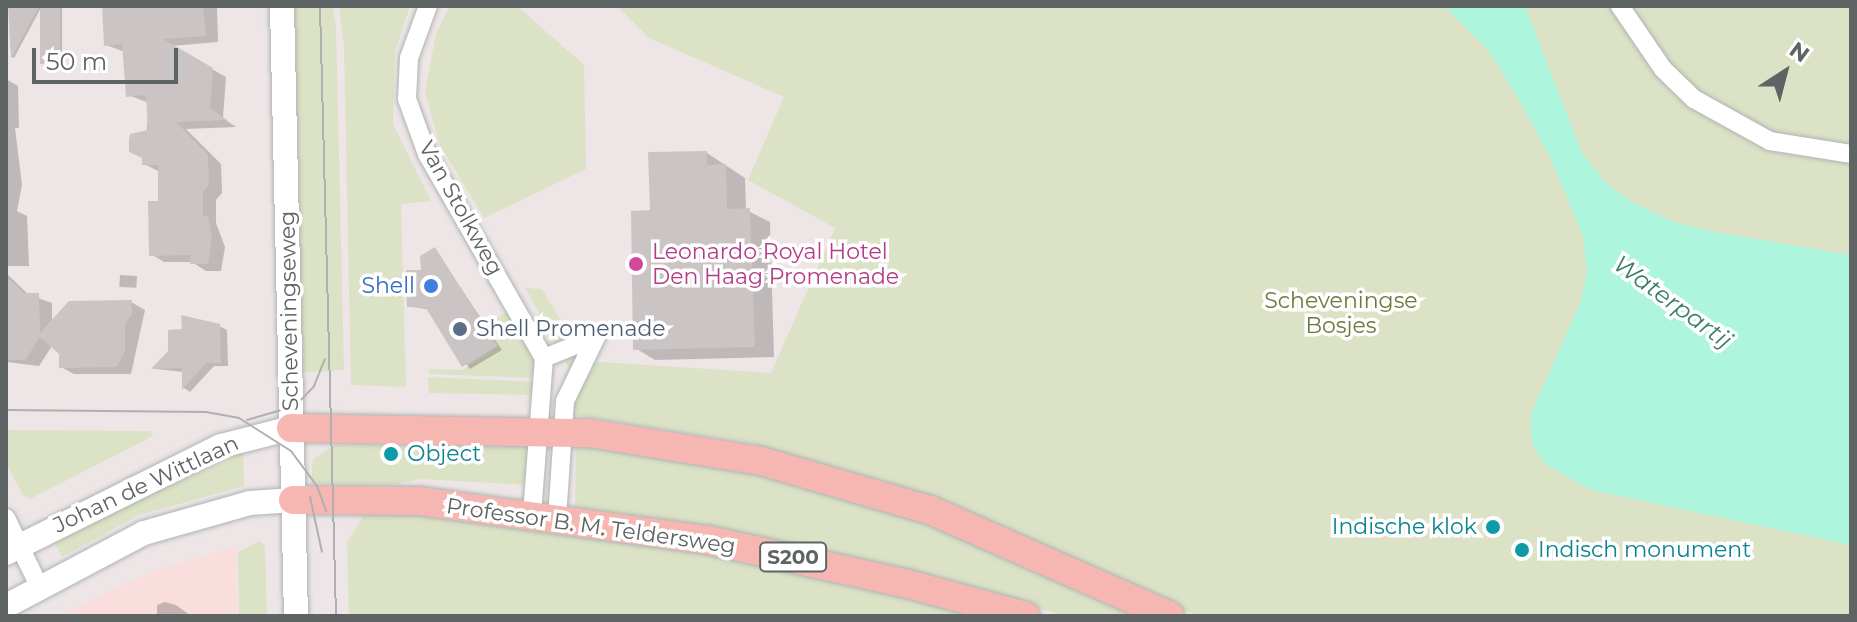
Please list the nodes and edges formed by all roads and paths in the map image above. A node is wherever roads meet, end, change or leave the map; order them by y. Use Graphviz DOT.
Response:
graph roads {
  1 [pos="282,6"];
  2 [pos="428,6"];
  3 [pos="1620,6"];
  4 [pos="1851,154"];
  5 [pos="544,358"];
  6 [pos="291,428"];
  7 [pos="550,432"];
  8 [pos="293,500"];
  9 [pos="544,515"];
  10 [pos="6,518"];
  11 [pos="12,550"];
  12 [pos="40,588"];
  13 [pos="6,606"];
  14 [pos="296,616"];
  15 [pos="1026,616"];
  16 [pos="1170,616"];
  1 -- 6 [label="street, Scheveningseweg"];
  2 -- 5 [label="street, Van Stolkweg"];
  3 -- 4 [label="street"];
  5 -- 7 [label="street"];
  5 -- 7 [label="street"];
  6 -- 7 [label="main road"];
  6 -- 8 [label="street, Scheveningseweg"];
  6 -- 11 [label="street, Johan de Wittlaan"];
  7 -- 9 [label="street"];
  7 -- 16 [label="main road"];
  8 -- 9 [label="main road, Professor B. M. Teldersweg / S200"];
  8 -- 12 [label="street, Johan de Wittlaan / S200"];
  8 -- 14 [label="street, Scheveningseweg"];
  9 -- 15 [label="main road, Professor B. M. Teldersweg / S200"];
  10 -- 11 [label="street"];
  11 -- 12 [label="street"];
  12 -- 13 [label="street, Johan de Wittlaan / S200"];
}
